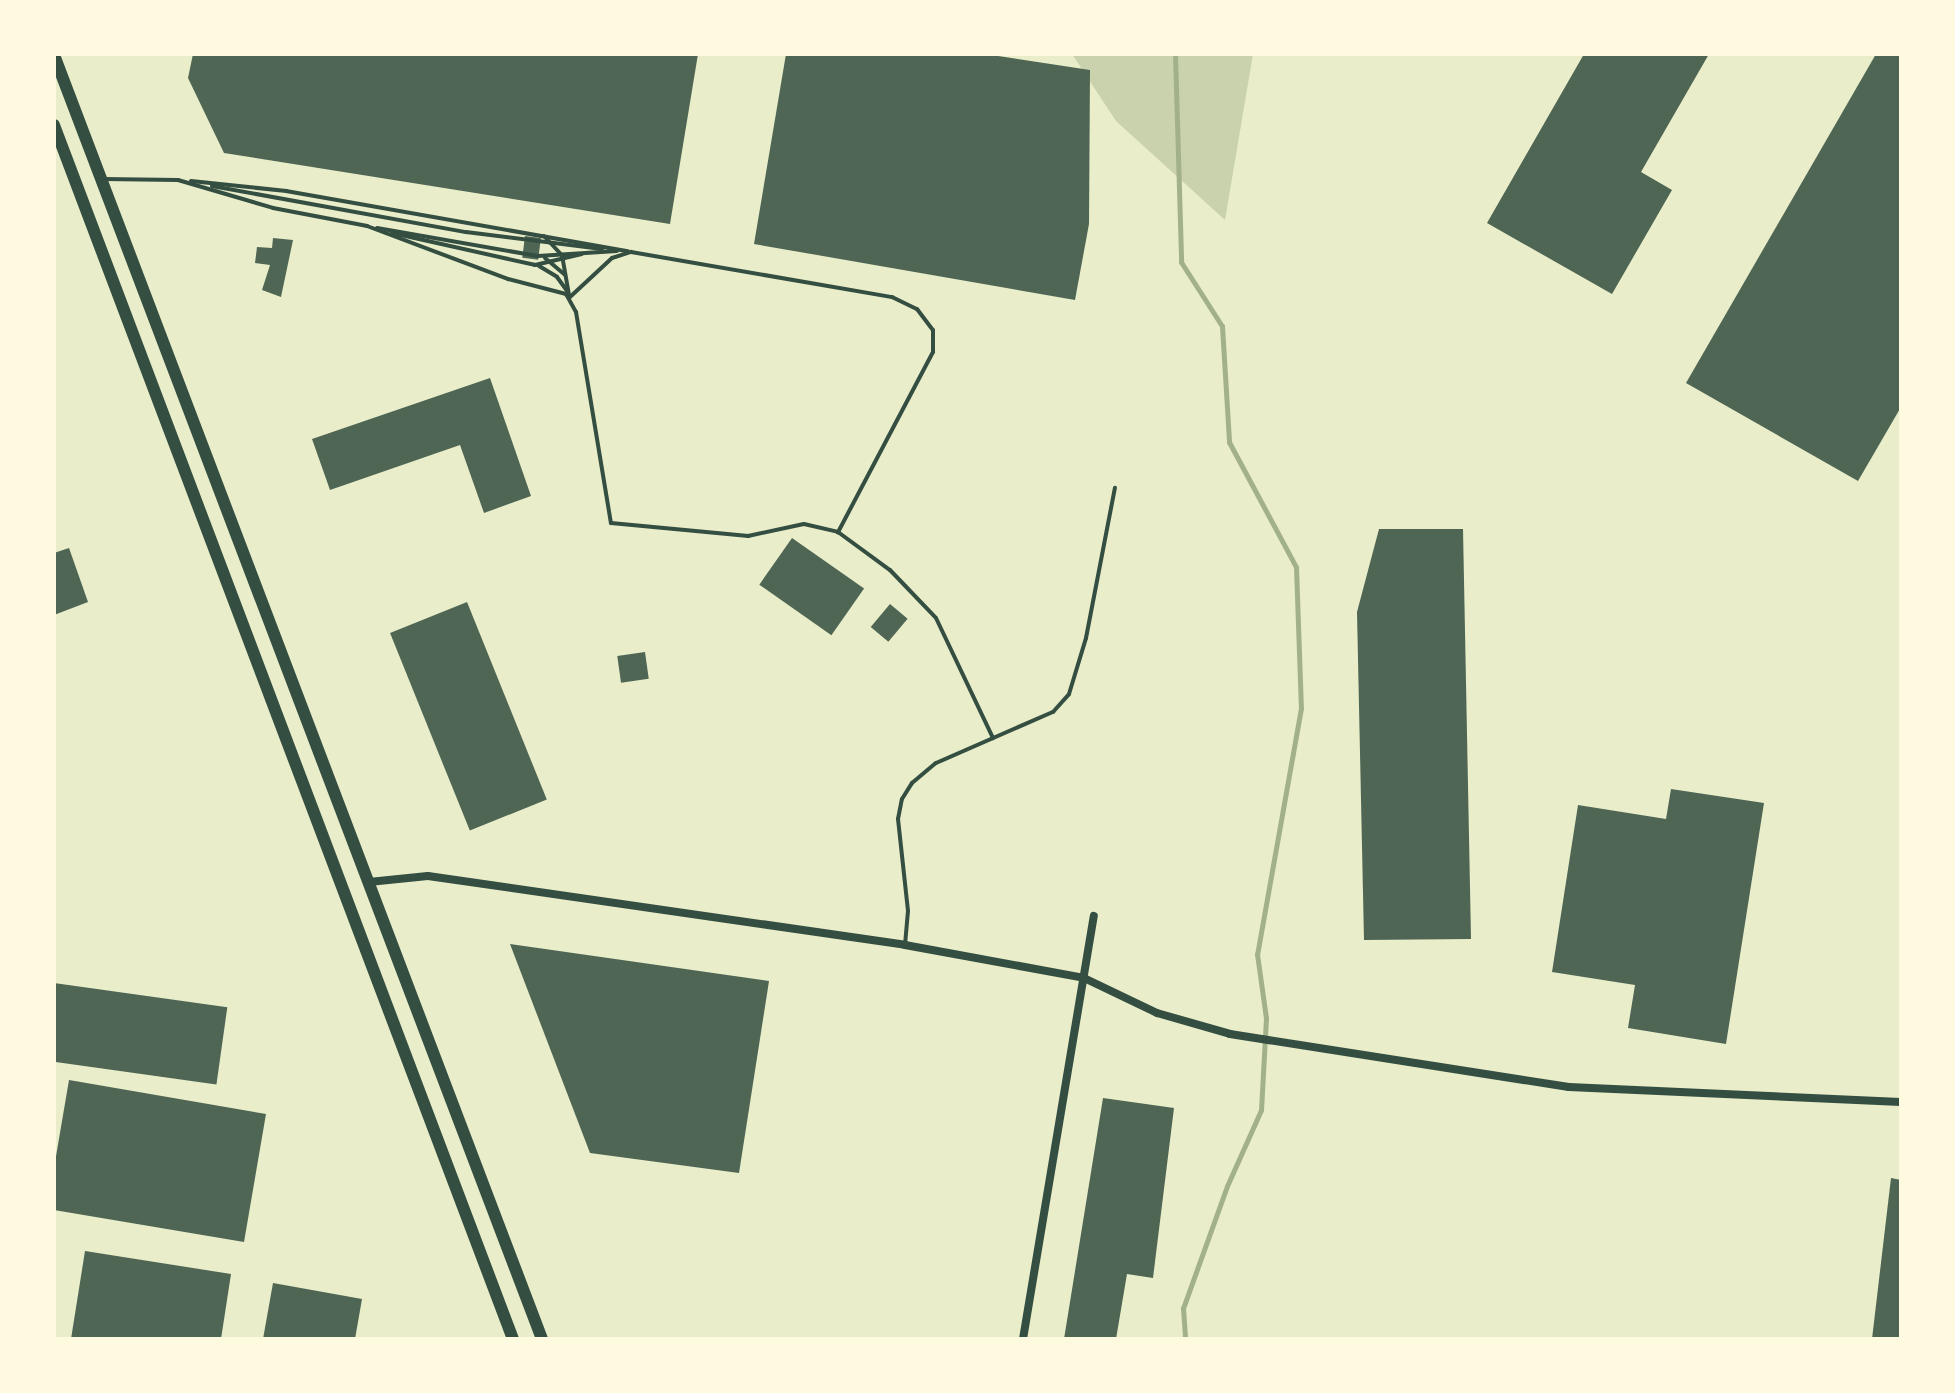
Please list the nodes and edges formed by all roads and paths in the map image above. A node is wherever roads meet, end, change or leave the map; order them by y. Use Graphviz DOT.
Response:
graph roads {
  1 [pos="54,55"];
  2 [pos="54,125"];
  3 [pos="101,180"];
  4 [pos="178,180"];
  5 [pos="77,189"];
  6 [pos="367,226"];
  7 [pos="542,235"];
  8 [pos="541,243"];
  9 [pos="554,244"];
  10 [pos="631,252"];
  11 [pos="538,256"];
  12 [pos="563,258"];
  13 [pos="555,262"];
  14 [pos="535,265"];
  15 [pos="567,282"];
  16 [pos="570,297"];
  17 [pos="216,481"];
  18 [pos="1115,488"];
  19 [pos="195,489"];
  20 [pos="838,532"];
  21 [pos="260,593"];
  22 [pos="237,602"];
  23 [pos="993,738"];
  24 [pos="369,882"];
  25 [pos="345,890"];
  26 [pos="1094,916"];
  27 [pos="905,945"];
  28 [pos="1084,978"];
  29 [pos="1901,1102"];
  30 [pos="472,1155"];
  31 [pos="447,1164"];
  32 [pos="513,1339"];
  33 [pos="542,1339"];
  34 [pos="1023,1339"];
  1 -- 3 [label="highway"];
  2 -- 5 [label="highway"];
  3 -- 4 [label="lane"];
  3 -- 5 [label="highway"];
  3 -- 17 [label="highway"];
  4 -- 6 [label="lane"];
  4 -- 7 [label="lane"];
  4 -- 8 [label="lane"];
  5 -- 19 [label="highway"];
  6 -- 11 [label="lane"];
  6 -- 14 [label="lane"];
  6 -- 16 [label="lane"];
  7 -- 9 [label="lane"];
  7 -- 10 [label="lane"];
  8 -- 9 [label="lane"];
  8 -- 12 [label="lane"];
  9 -- 10 [label="lane"];
  9 -- 12 [label="lane"];
  10 -- 12 [label="lane"];
  10 -- 16 [label="lane"];
  10 -- 20 [label="lane"];
  11 -- 12 [label="lane"];
  11 -- 13 [label="lane"];
  12 -- 13 [label="lane"];
  12 -- 15 [label="lane"];
  13 -- 14 [label="lane"];
  13 -- 15 [label="lane"];
  14 -- 16 [label="lane"];
  15 -- 16 [label="lane"];
  16 -- 20 [label="lane"];
  17 -- 19 [label="highway"];
  17 -- 21 [label="highway"];
  18 -- 23 [label="lane"];
  19 -- 22 [label="highway"];
  20 -- 23 [label="lane"];
  21 -- 22 [label="highway"];
  21 -- 24 [label="highway"];
  22 -- 25 [label="highway"];
  23 -- 27 [label="lane"];
  24 -- 25 [label="highway"];
  24 -- 27 [label="street"];
  24 -- 30 [label="highway"];
  25 -- 31 [label="highway"];
  26 -- 28 [label="street"];
  27 -- 28 [label="street"];
  28 -- 29 [label="street"];
  28 -- 34 [label="street"];
  30 -- 31 [label="highway"];
  30 -- 33 [label="highway"];
  31 -- 32 [label="highway"];
}
